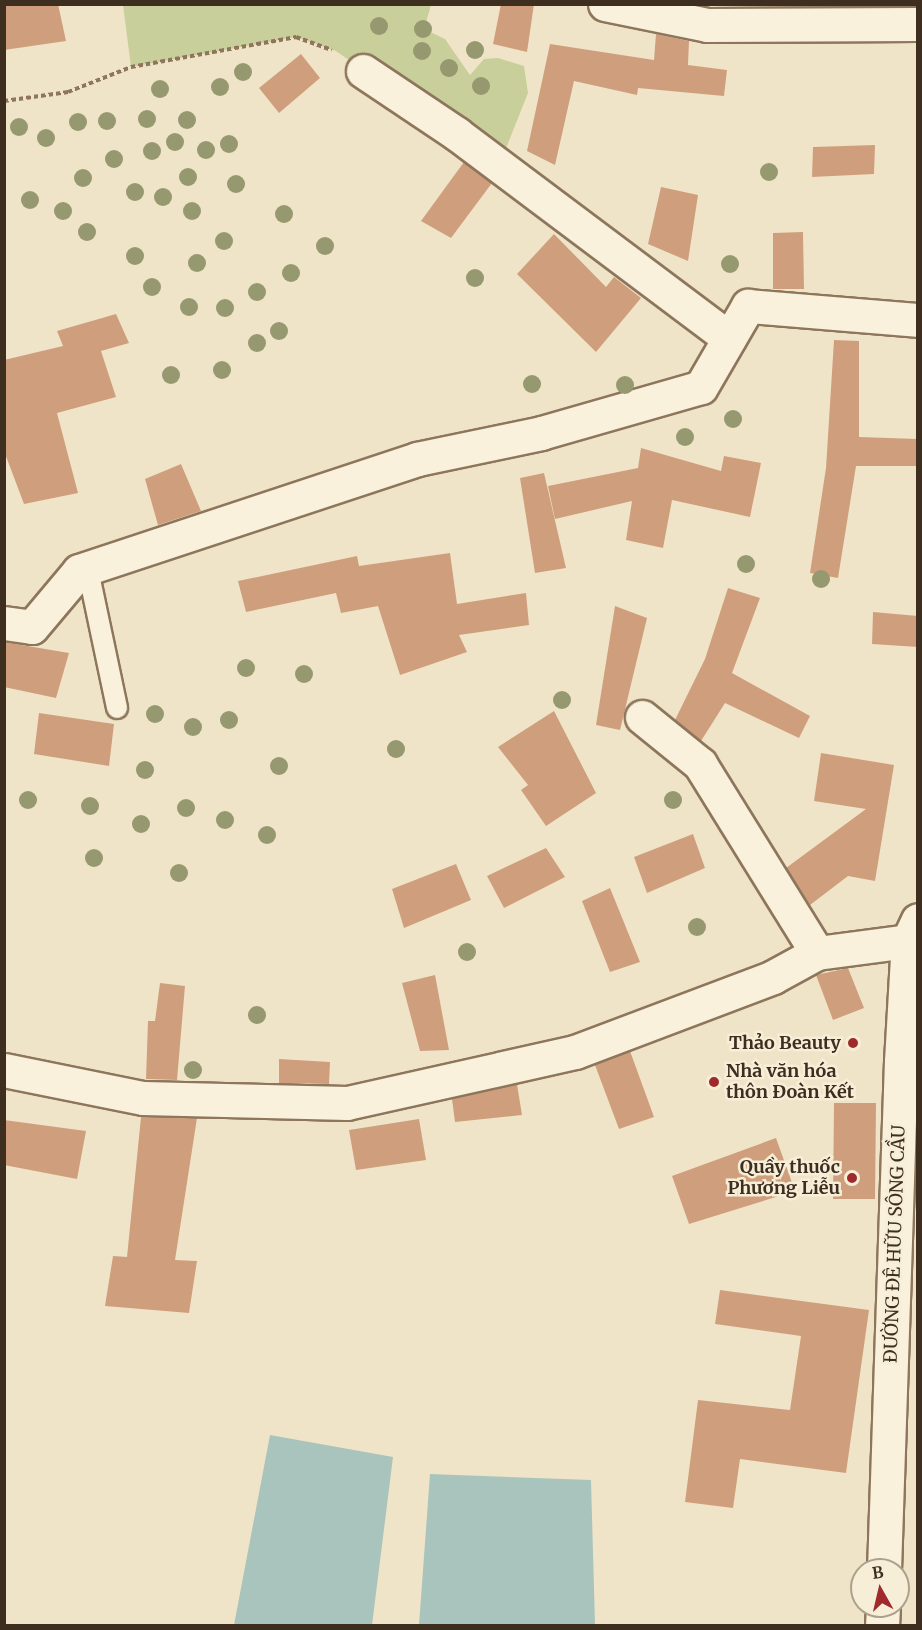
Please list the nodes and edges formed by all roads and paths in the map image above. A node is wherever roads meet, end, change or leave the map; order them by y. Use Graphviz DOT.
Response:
graph roads {
  1 [pos="605,4"];
  2 [pos="918,24"];
  3 [pos="363,71"];
  4 [pos="4,101"];
  5 [pos="918,320"];
  6 [pos="729,338"];
  7 [pos="88,570"];
  8 [pos="4,623"];
  9 [pos="117,708"];
  10 [pos="642,717"];
  11 [pos="913,930"];
  12 [pos="817,953"];
  13 [pos="4,1070"];
  14 [pos="885,1558"];
  1 -- 2 [label="street"];
  3 -- 4 [label="path"];
  3 -- 6 [label="street"];
  5 -- 6 [label="street"];
  6 -- 7 [label="street"];
  7 -- 8 [label="street"];
  7 -- 9 [label="lane"];
  10 -- 12 [label="street"];
  11 -- 12 [label="street"];
  11 -- 14 [label="street, ĐƯỜNG ĐÊ HỮU SÔNG CẦU"];
  12 -- 13 [label="street"];
}
